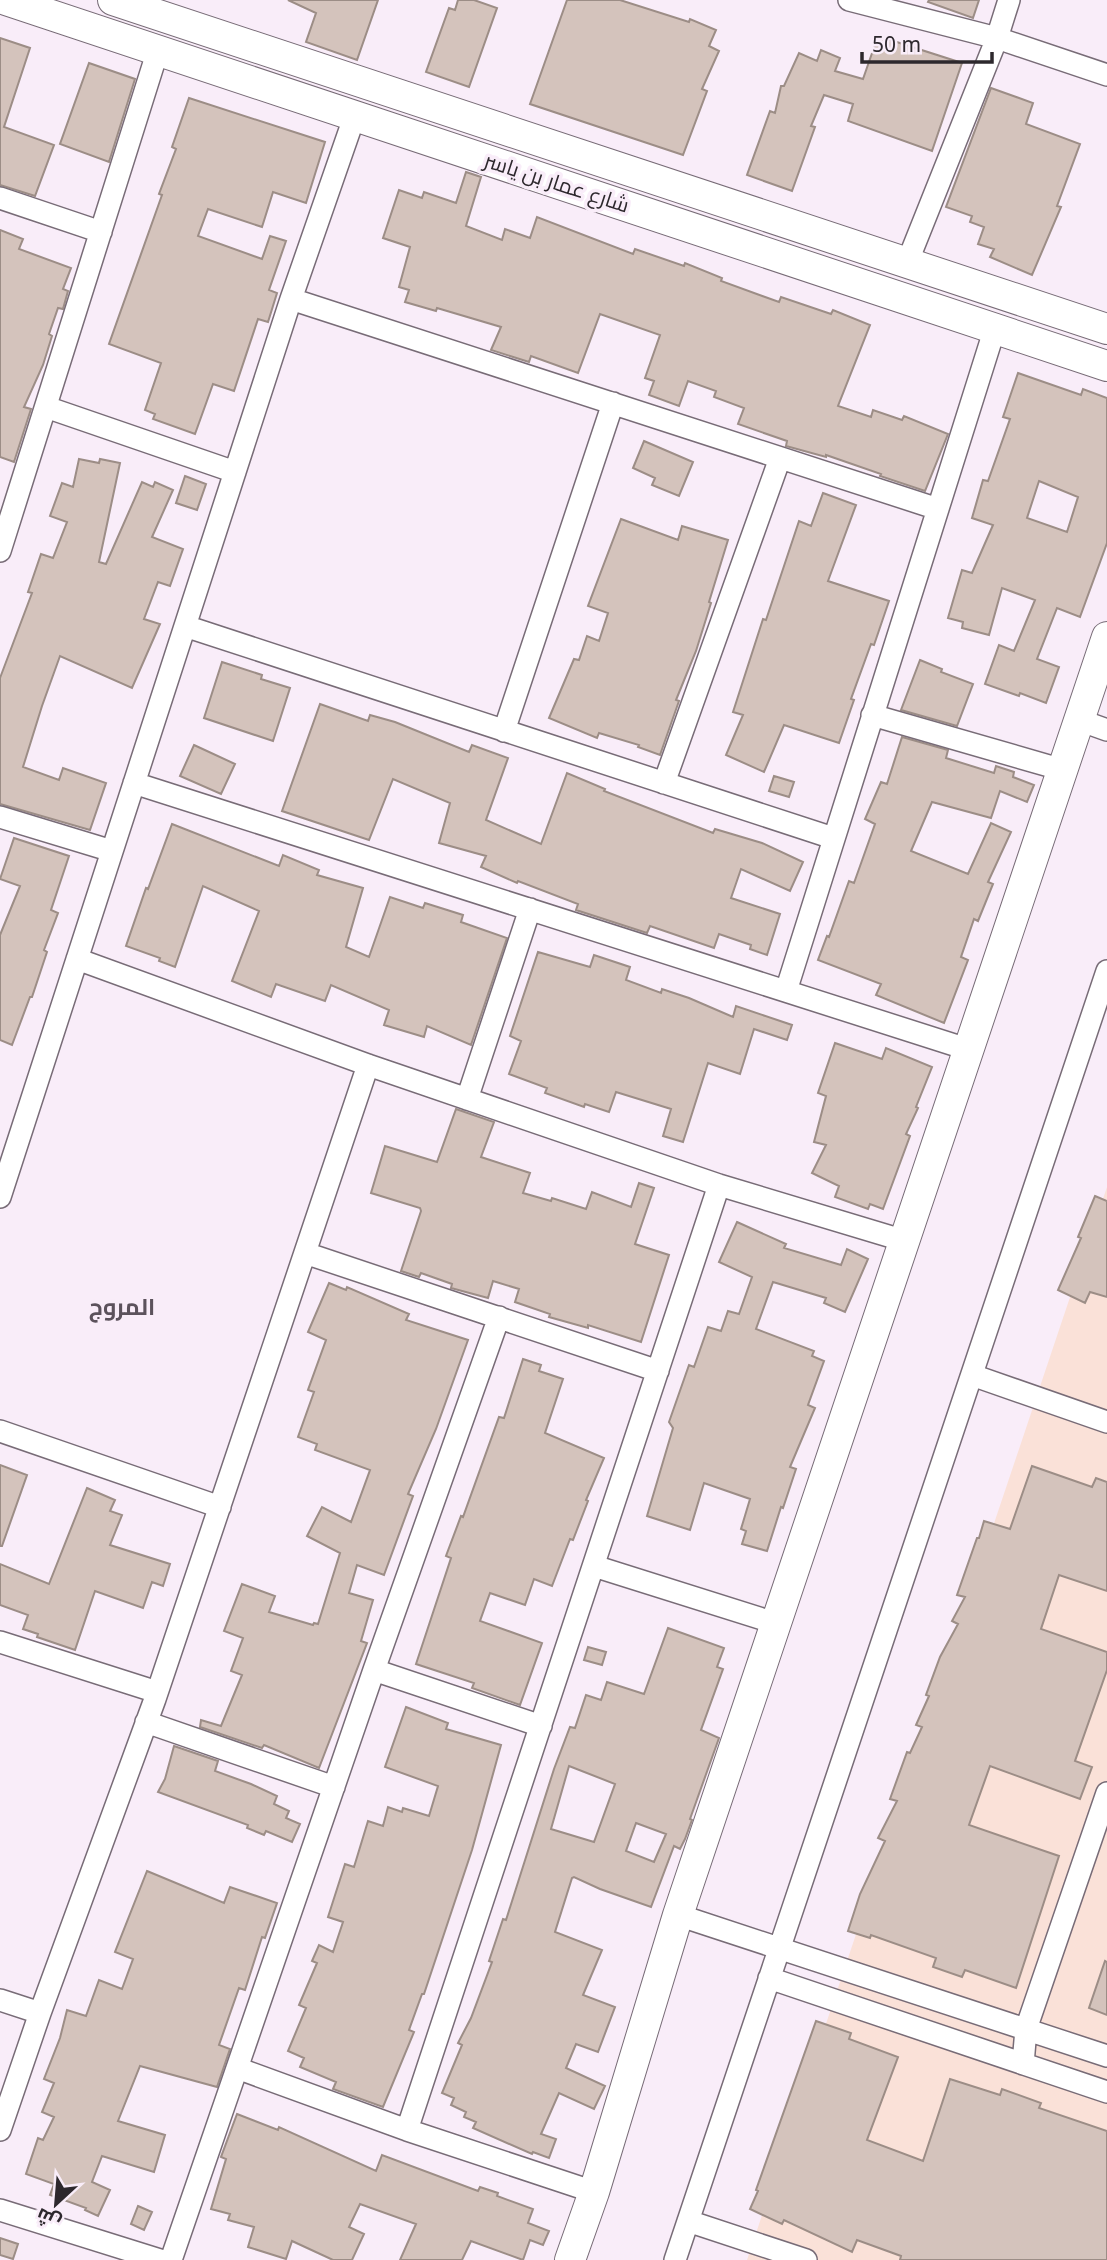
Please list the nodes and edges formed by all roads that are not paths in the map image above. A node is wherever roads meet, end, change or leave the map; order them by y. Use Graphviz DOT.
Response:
graph roads {
  1 [pos="6,0"];
  2 [pos="113,0"];
  3 [pos="849,0"];
  4 [pos="1009,0"];
  5 [pos="997,38"];
  6 [pos="158,50"];
  7 [pos="1107,75"];
  8 [pos="355,115"];
  9 [pos="0,198"];
  10 [pos="101,232"];
  11 [pos="907,263"];
  12 [pos="291,299"];
  13 [pos="995,328"];
  14 [pos="1107,330"];
  15 [pos="1107,366"];
  16 [pos="613,403"];
  17 [pos="46,407"];
  18 [pos="780,458"];
  19 [pos="235,472"];
  20 [pos="937,509"];
  21 [pos="0,551"];
  22 [pos="185,626"];
  23 [pos="1107,637"];
  24 [pos="872,715"];
  25 [pos="1079,720"];
  26 [pos="504,730"];
  27 [pos="1107,730"];
  28 [pos="1063,769"];
  29 [pos="134,783"];
  30 [pos="664,783"];
  31 [pos="0,817"];
  32 [pos="833,838"];
  33 [pos="112,851"];
  34 [pos="530,909"];
  35 [pos="77,959"];
  36 [pos="1107,971"];
  37 [pos="786,991"];
  38 [pos="970,1050"];
  39 [pos="368,1065"];
  40 [pos="467,1099"];
  41 [pos="719,1185"];
  42 [pos="0,1197"];
  43 [pos="905,1241"];
  44 [pos="305,1253"];
  45 [pos="499,1317"];
  46 [pos="658,1371"];
  47 [pos="972,1376"];
  48 [pos="1107,1422"];
  49 [pos="0,1432"];
  50 [pos="220,1507"];
  51 [pos="594,1566"];
  52 [pos="775,1623"];
  53 [pos="0,1642"];
  54 [pos="374,1671"];
  55 [pos="157,1692"];
  56 [pos="146,1722"];
  57 [pos="541,1726"];
  58 [pos="334,1787"];
  59 [pos="1107,1793"];
  60 [pos="678,1915"];
  61 [pos="779,1948"];
  62 [pos="769,1978"];
  63 [pos="0,2000"];
  64 [pos="40,2012"];
  65 [pos="1022,2049"];
  66 [pos="1107,2056"];
  67 [pos="237,2068"];
  68 [pos="1107,2092"];
  69 [pos="0,2130"];
  70 [pos="407,2130"];
  71 [pos="594,2192"];
  72 [pos="0,2210"];
  73 [pos="688,2221"];
  74 [pos="160,2260"];
  75 [pos="171,2260"];
  76 [pos="570,2260"];
  77 [pos="675,2260"];
  78 [pos="806,2260"];
  1 -- 6 [label="street, شارع عمار بن ياسر"];
  2 -- 11 [label="street, شارع عمار بن ياسر"];
  3 -- 5 [label="street"];
  4 -- 5 [label="street"];
  5 -- 7 [label="street"];
  5 -- 11 [label="street"];
  6 -- 8 [label="street, شارع عمار بن ياسر"];
  6 -- 10 [label="street"];
  8 -- 12 [label="street"];
  8 -- 13 [label="street, شارع عمار بن ياسر"];
  9 -- 10 [label="street"];
  10 -- 17 [label="street"];
  11 -- 14 [label="street, شارع عمار بن ياسر"];
  12 -- 16 [label="street"];
  12 -- 19 [label="street"];
  13 -- 15 [label="street, شارع عمار بن ياسر"];
  13 -- 20 [label="street"];
  16 -- 18 [label="street"];
  16 -- 26 [label="street"];
  17 -- 19 [label="street"];
  17 -- 21 [label="street"];
  18 -- 20 [label="street"];
  18 -- 30 [label="street"];
  19 -- 22 [label="street"];
  20 -- 24 [label="street"];
  22 -- 26 [label="street"];
  22 -- 29 [label="street"];
  23 -- 25 [label="street"];
  24 -- 28 [label="street"];
  24 -- 32 [label="street"];
  25 -- 27 [label="street"];
  25 -- 28 [label="street"];
  26 -- 30 [label="street"];
  28 -- 38 [label="street"];
  29 -- 33 [label="street"];
  29 -- 34 [label="street"];
  30 -- 32 [label="street"];
  31 -- 33 [label="street"];
  32 -- 37 [label="street"];
  33 -- 35 [label="street"];
  34 -- 37 [label="street"];
  34 -- 40 [label="street"];
  35 -- 39 [label="street"];
  35 -- 42 [label="street"];
  36 -- 47 [label="street"];
  37 -- 38 [label="street"];
  38 -- 43 [label="street"];
  39 -- 40 [label="street"];
  39 -- 44 [label="street"];
  40 -- 41 [label="street"];
  41 -- 43 [label="street"];
  41 -- 46 [label="street"];
  43 -- 52 [label="street"];
  44 -- 45 [label="street"];
  44 -- 50 [label="street"];
  45 -- 46 [label="street"];
  45 -- 54 [label="street"];
  46 -- 51 [label="street"];
  47 -- 48 [label="street"];
  47 -- 61 [label="street"];
  49 -- 50 [label="street"];
  50 -- 55 [label="street"];
  51 -- 52 [label="street"];
  51 -- 57 [label="street"];
  52 -- 60 [label="street"];
  53 -- 55 [label="street"];
  54 -- 57 [label="street"];
  54 -- 58 [label="street"];
  55 -- 56 [label="street"];
  56 -- 58 [label="street"];
  56 -- 64 [label="street"];
  57 -- 70 [label="street"];
  58 -- 67 [label="street"];
  59 -- 65 [label="street"];
  60 -- 61 [label="street"];
  60 -- 71 [label="street"];
  61 -- 62 [label="street"];
  61 -- 65 [label="street"];
  62 -- 65 [label="street"];
  62 -- 73 [label="street"];
  63 -- 64 [label="street"];
  64 -- 69 [label="street"];
  65 -- 66 [label="street"];
  65 -- 68 [label="street"];
  67 -- 70 [label="street"];
  67 -- 75 [label="street"];
  70 -- 71 [label="street"];
  71 -- 76 [label="street"];
  72 -- 74 [label="street"];
  73 -- 77 [label="street"];
  73 -- 78 [label="street"];
}
